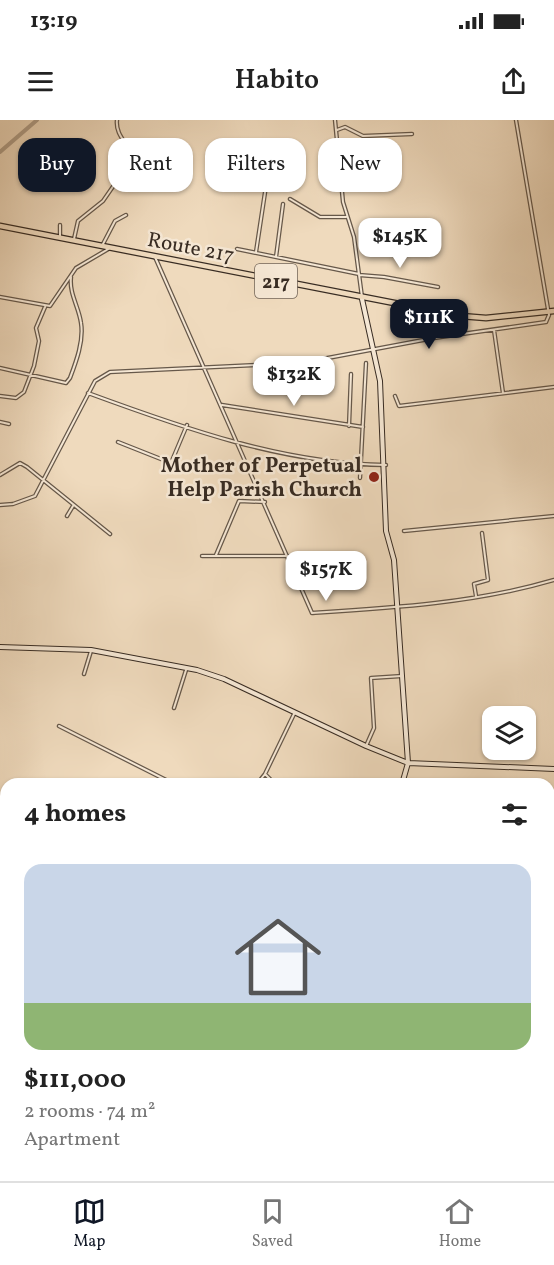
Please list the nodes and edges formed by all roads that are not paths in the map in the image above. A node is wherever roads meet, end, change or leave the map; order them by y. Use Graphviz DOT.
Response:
graph roads {
  1 [pos="117,120"];
  2 [pos="335,120"];
  3 [pos="516,120"];
  4 [pos="336,130"];
  5 [pos="412,134"];
  6 [pos="265,192"];
  7 [pos="290,199"];
  8 [pos="283,204"];
  9 [pos="126,215"];
  10 [pos="346,217"];
  11 [pos="60,225"];
  12 [pos="0,226"];
  13 [pos="60,238"];
  14 [pos="73,241"];
  15 [pos="102,246"];
  16 [pos="110,248"];
  17 [pos="237,249"];
  18 [pos="256,252"];
  19 [pos="155,257"];
  20 [pos="276,257"];
  21 [pos="359,275"];
  22 [pos="69,282"];
  23 [pos="438,287"];
  24 [pos="0,297"];
  25 [pos="362,298"];
  26 [pos="45,307"];
  27 [pos="551,311"];
  28 [pos="494,330"];
  29 [pos="375,349"];
  30 [pos="366,363"];
  31 [pos="205,367"];
  32 [pos="0,368"];
  33 [pos="30,374"];
  34 [pos="351,374"];
  35 [pos="554,387"];
  36 [pos="88,393"];
  37 [pos="503,394"];
  38 [pos="0,396"];
  39 [pos="395,396"];
  40 [pos="222,405"];
  41 [pos="0,422"];
  42 [pos="9,424"];
  43 [pos="186,425"];
  44 [pos="349,426"];
  45 [pos="363,427"];
  46 [pos="118,442"];
  47 [pos="238,443"];
  48 [pos="361,465"];
  49 [pos="386,465"];
  50 [pos="0,475"];
  51 [pos="360,478"];
  52 [pos="43,479"];
  53 [pos="264,502"];
  54 [pos="0,505"];
  55 [pos="73,506"];
  56 [pos="67,516"];
  57 [pos="554,516"];
  58 [pos="404,531"];
  59 [pos="482,533"];
  60 [pos="110,534"];
  61 [pos="202,556"];
  62 [pos="215,556"];
  63 [pos="288,556"];
  64 [pos="553,581"];
  65 [pos="476,596"];
  66 [pos="397,607"];
  67 [pos="0,647"];
  68 [pos="91,650"];
  69 [pos="187,667"];
  70 [pos="84,674"];
  71 [pos="402,676"];
  72 [pos="174,708"];
  73 [pos="295,712"];
  74 [pos="59,726"];
  75 [pos="366,746"];
  76 [pos="408,763"];
  77 [pos="554,769"];
  78 [pos="265,774"];
  79 [pos="162,778"];
  80 [pos="262,778"];
  81 [pos="269,778"];
  82 [pos="404,778"];
  1 -- 14 [label="street"];
  2 -- 4 [label="street"];
  3 -- 27 [label="street"];
  4 -- 5 [label="street"];
  4 -- 10 [label="street"];
  6 -- 18 [label="street"];
  7 -- 10 [label="street"];
  8 -- 20 [label="street"];
  9 -- 15 [label="street"];
  10 -- 21 [label="street"];
  11 -- 13 [label="street"];
  12 -- 13 [label="main road, Route 217 / 217"];
  13 -- 14 [label="main road, Route 217 / 217"];
  14 -- 15 [label="main road, Route 217 / 217"];
  15 -- 16 [label="main road, Route 217 / 217"];
  16 -- 19 [label="main road, Route 217 / 217"];
  16 -- 22 [label="street"];
  17 -- 18 [label="street"];
  18 -- 20 [label="street"];
  19 -- 25 [label="main road, Route 217 / 217"];
  19 -- 31 [label="street"];
  20 -- 21 [label="street"];
  21 -- 23 [label="street"];
  21 -- 25 [label="street"];
  22 -- 26 [label="street"];
  22 -- 33 [label="street"];
  24 -- 26 [label="street"];
  25 -- 27 [label="main road, Route 217 / 217"];
  25 -- 29 [label="street"];
  26 -- 33 [label="street"];
  27 -- 28 [label="street"];
  28 -- 29 [label="street"];
  28 -- 37 [label="street"];
  29 -- 31 [label="street"];
  29 -- 49 [label="street"];
  30 -- 45 [label="street"];
  31 -- 36 [label="street"];
  31 -- 40 [label="street"];
  32 -- 33 [label="street"];
  33 -- 38 [label="street"];
  34 -- 44 [label="street"];
  35 -- 37 [label="street"];
  36 -- 43 [label="street"];
  36 -- 52 [label="street"];
  37 -- 39 [label="street"];
  40 -- 44 [label="street"];
  40 -- 47 [label="street"];
  41 -- 42 [label="street"];
  43 -- 46 [label="street"];
  43 -- 47 [label="street"];
  44 -- 45 [label="street"];
  45 -- 48 [label="street"];
  47 -- 48 [label="street"];
  47 -- 53 [label="street"];
  48 -- 49 [label="street"];
  48 -- 51 [label="street"];
  49 -- 66 [label="street"];
  50 -- 52 [label="street"];
  52 -- 54 [label="street"];
  52 -- 55 [label="street"];
  53 -- 62 [label="street"];
  53 -- 63 [label="street"];
  55 -- 56 [label="street"];
  55 -- 60 [label="street"];
  57 -- 58 [label="street"];
  59 -- 65 [label="street"];
  61 -- 62 [label="street"];
  62 -- 63 [label="street"];
  63 -- 66 [label="street"];
  64 -- 65 [label="street"];
  65 -- 66 [label="street"];
  66 -- 71 [label="street"];
  67 -- 68 [label="street"];
  68 -- 69 [label="street"];
  68 -- 70 [label="street"];
  69 -- 72 [label="street"];
  69 -- 73 [label="street"];
  71 -- 75 [label="street"];
  71 -- 76 [label="street"];
  73 -- 75 [label="street"];
  73 -- 78 [label="street"];
  74 -- 79 [label="street"];
  75 -- 76 [label="street"];
  76 -- 77 [label="street"];
  76 -- 82 [label="street"];
  78 -- 80 [label="street"];
  78 -- 81 [label="street"];
}
